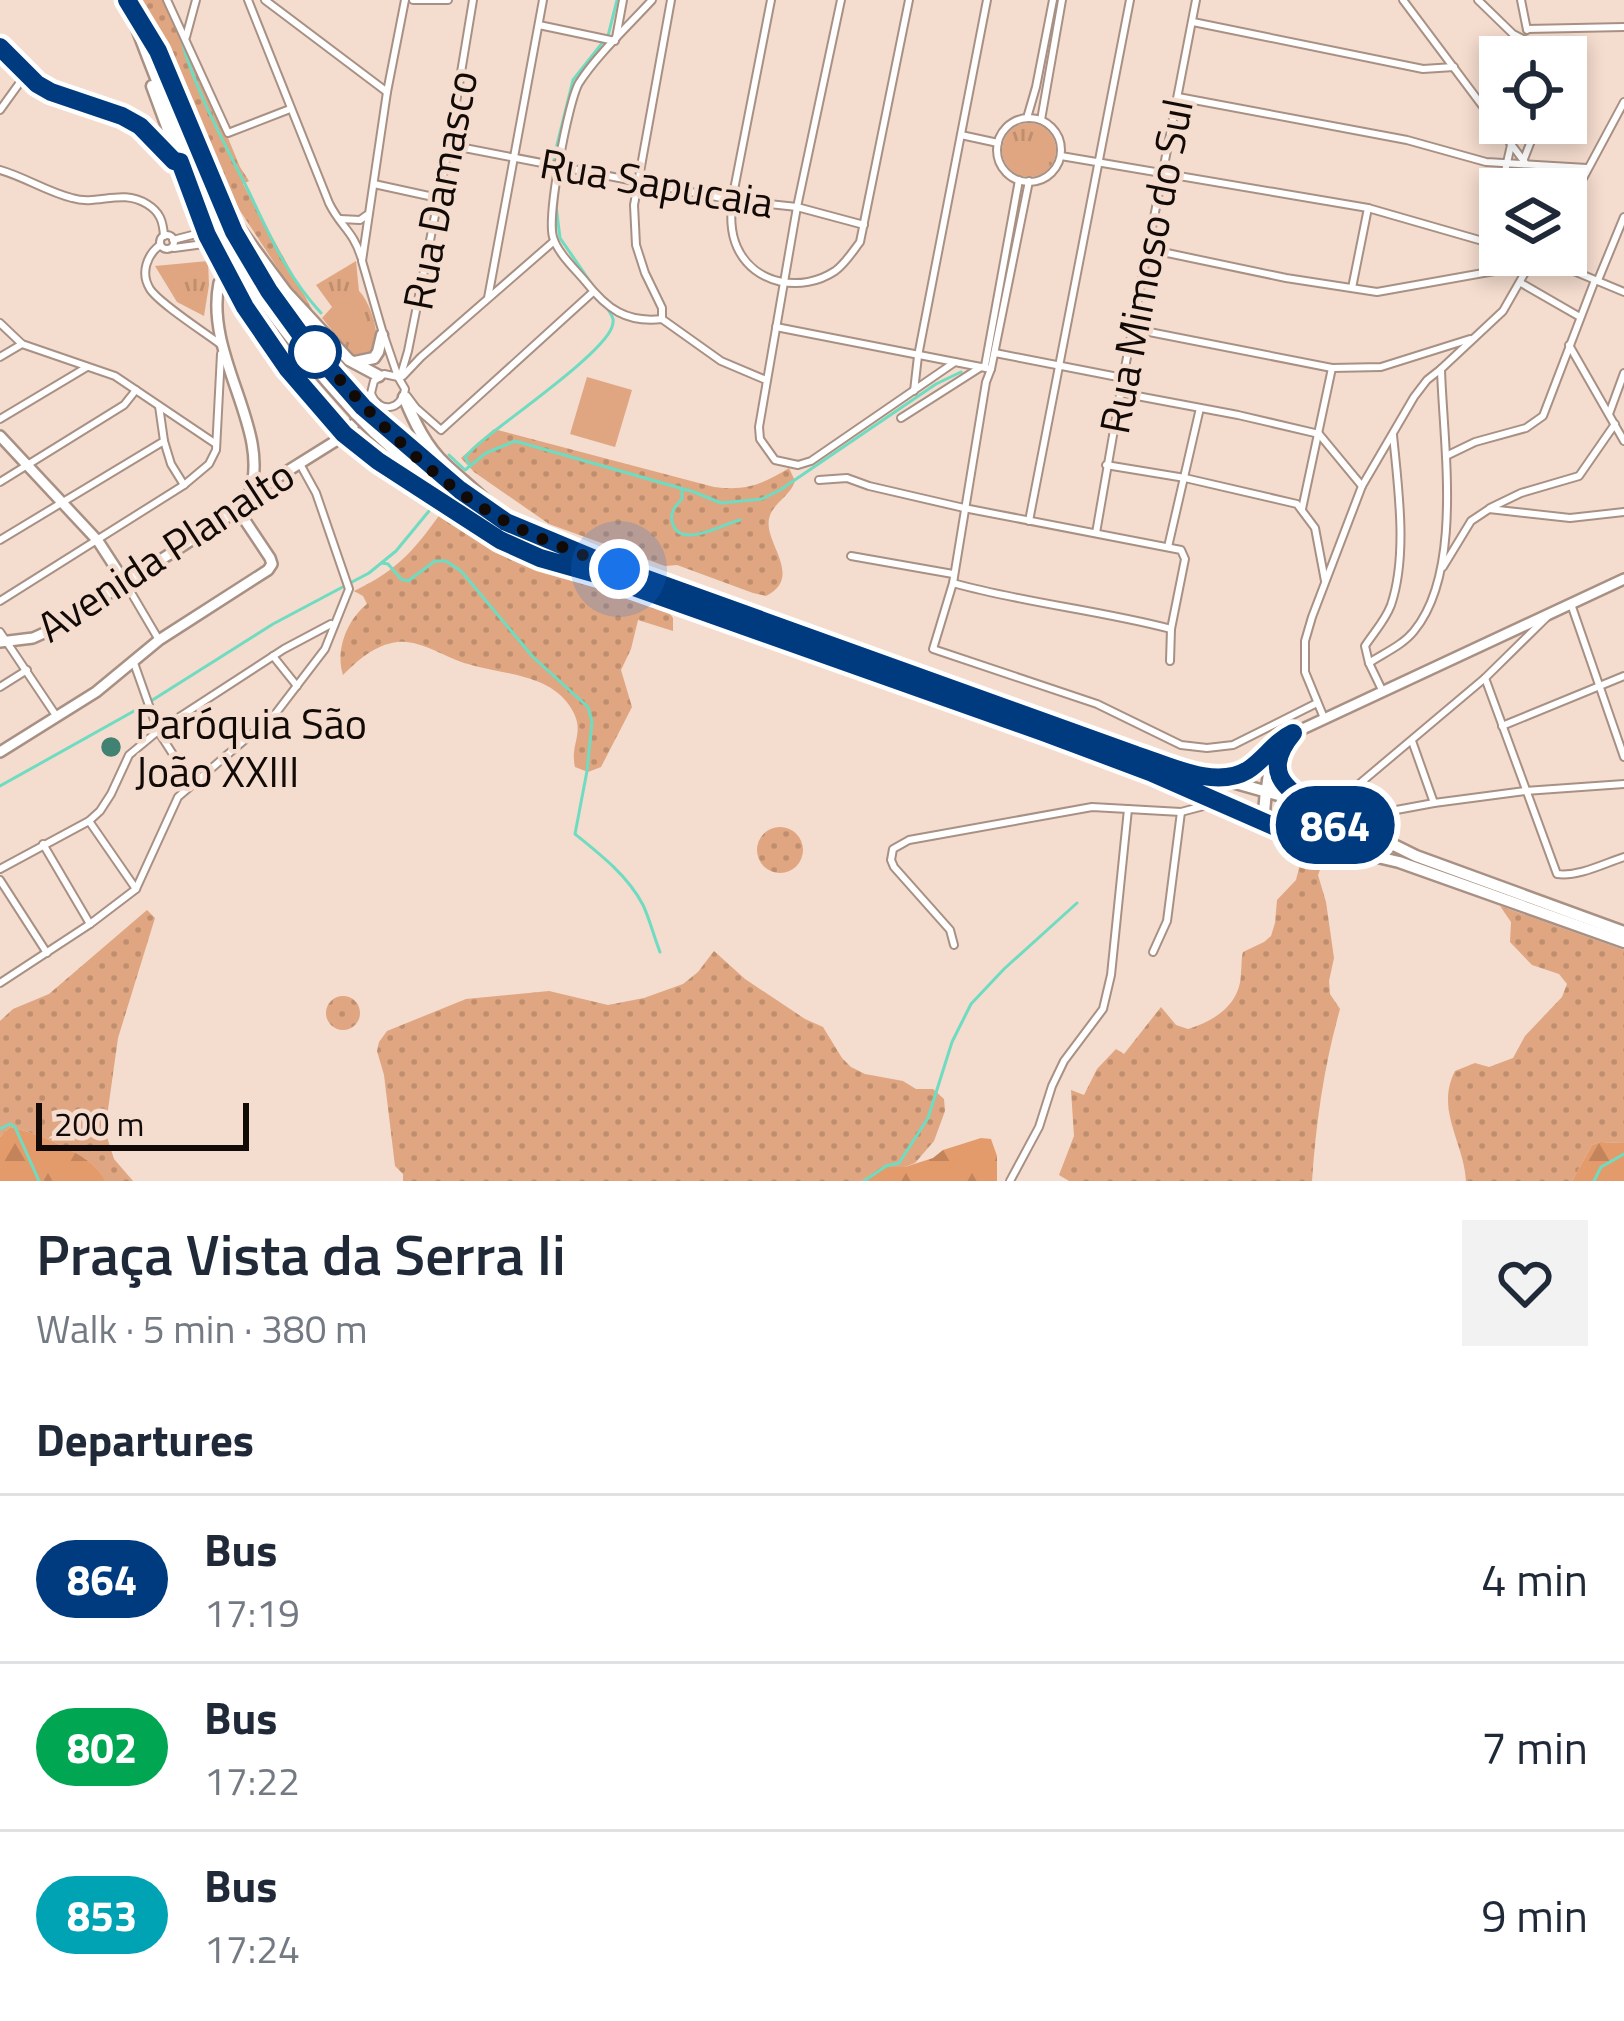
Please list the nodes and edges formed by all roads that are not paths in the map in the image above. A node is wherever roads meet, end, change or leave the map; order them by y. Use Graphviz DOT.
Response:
graph roads {
  1 [pos="127,0"];
  2 [pos="167,0"];
  3 [pos="196,0"];
  4 [pos="248,0"];
  5 [pos="265,0"];
  6 [pos="409,0"];
  7 [pos="448,0"];
  8 [pos="473,0"];
  9 [pos="543,0"];
  10 [pos="623,0"];
  11 [pos="652,0"];
  12 [pos="671,0"];
  13 [pos="771,0"];
  14 [pos="841,0"];
  15 [pos="909,0"];
  16 [pos="987,0"];
  17 [pos="1057,0"];
  18 [pos="1130,0"];
  19 [pos="1183,0"];
  20 [pos="1402,0"];
  21 [pos="1478,0"];
  22 [pos="1521,0"];
  23 [pos="1196,1"];
  24 [pos="1192,22"];
  25 [pos="539,25"];
  26 [pos="1624,27"];
  27 [pos="1527,29"];
  28 [pos="1517,36"];
  29 [pos="1528,36"];
  30 [pos="184,40"];
  31 [pos="615,40"];
  32 [pos="0,47"];
  33 [pos="145,53"];
  34 [pos="1454,67"];
  35 [pos="26,73"];
  36 [pos="387,92"];
  37 [pos="1177,97"];
  38 [pos="1624,102"];
  39 [pos="291,108"];
  40 [pos="0,110"];
  41 [pos="1027,118"];
  42 [pos="1041,120"];
  43 [pos="961,135"];
  44 [pos="998,143"];
  45 [pos="1512,144"];
  46 [pos="1532,144"];
  47 [pos="449,145"];
  48 [pos="1511,147"];
  49 [pos="1061,156"];
  50 [pos="513,157"];
  51 [pos="180,162"];
  52 [pos="1099,164"];
  53 [pos="1507,164"];
  54 [pos="1526,164"];
  55 [pos="559,165"];
  56 [pos="1506,168"];
  57 [pos="1575,168"];
  58 [pos="1587,169"];
  59 [pos="0,170"];
  60 [pos="1164,172"];
  61 [pos="1019,179"];
  62 [pos="1029,181"];
  63 [pos="637,182"];
  64 [pos="374,184"];
  65 [pos="438,198"];
  66 [pos="732,200"];
  67 [pos="797,207"];
  68 [pos="1368,208"];
  69 [pos="225,212"];
  70 [pos="369,213"];
  71 [pos="1624,217"];
  72 [pos="336,218"];
  73 [pos="203,225"];
  74 [pos="864,225"];
  75 [pos="164,236"];
  76 [pos="1479,241"];
  77 [pos="553,242"];
  78 [pos="211,243"];
  79 [pos="172,244"];
  80 [pos="160,245"];
  81 [pos="1148,249"];
  82 [pos="362,261"];
  83 [pos="1479,275"];
  84 [pos="1524,276"];
  85 [pos="1585,276"];
  86 [pos="492,279"];
  87 [pos="231,280"];
  88 [pos="1596,281"];
  89 [pos="1520,283"];
  90 [pos="784,284"];
  91 [pos="503,285"];
  92 [pos="1352,288"];
  93 [pos="593,292"];
  94 [pos="1624,292"];
  95 [pos="488,298"];
  96 [pos="1580,317"];
  97 [pos="662,320"];
  98 [pos="0,322"];
  99 [pos="776,327"];
  100 [pos="1134,329"];
  101 [pos="382,332"];
  102 [pos="1474,338"];
  103 [pos="22,344"];
  104 [pos="1569,346"];
  105 [pos="221,347"];
  106 [pos="408,351"];
  107 [pos="990,353"];
  108 [pos="391,356"];
  109 [pos="918,356"];
  110 [pos="0,357"];
  111 [pos="421,357"];
  112 [pos="349,360"];
  113 [pos="955,362"];
  114 [pos="1060,366"];
  115 [pos="87,367"];
  116 [pos="985,368"];
  117 [pos="1332,368"];
  118 [pos="1441,369"];
  119 [pos="1624,373"];
  120 [pos="380,375"];
  121 [pos="399,378"];
  122 [pos="1123,378"];
  123 [pos="766,380"];
  124 [pos="220,382"];
  125 [pos="232,382"];
  126 [pos="136,390"];
  127 [pos="914,391"];
  128 [pos="1121,393"];
  129 [pos="405,395"];
  130 [pos="159,406"];
  131 [pos="365,408"];
  132 [pos="1199,408"];
  133 [pos="1610,414"];
  134 [pos="901,418"];
  135 [pos="0,419"];
  136 [pos="1615,424"];
  137 [pos="1393,431"];
  138 [pos="344,434"];
  139 [pos="1319,434"];
  140 [pos="0,436"];
  141 [pos="164,441"];
  142 [pos="1624,441"];
  143 [pos="216,444"];
  144 [pos="1446,456"];
  145 [pos="256,464"];
  146 [pos="300,464"];
  147 [pos="28,465"];
  148 [pos="1106,465"];
  149 [pos="431,475"];
  150 [pos="1185,478"];
  151 [pos="819,480"];
  152 [pos="0,482"];
  153 [pos="266,483"];
  154 [pos="184,485"];
  155 [pos="1362,486"];
  156 [pos="456,494"];
  157 [pos="249,495"];
  158 [pos="64,502"];
  159 [pos="964,508"];
  160 [pos="1489,508"];
  161 [pos="1303,509"];
  162 [pos="238,510"];
  163 [pos="1624,512"];
  164 [pos="1029,521"];
  165 [pos="1096,532"];
  166 [pos="0,540"];
  167 [pos="98,541"];
  168 [pos="1168,548"];
  169 [pos="851,556"];
  170 [pos="1443,568"];
  171 [pos="953,578"];
  172 [pos="1624,579"];
  173 [pos="125,584"];
  174 [pos="1326,586"];
  175 [pos="0,602"];
  176 [pos="1570,604"];
  177 [pos="1551,613"];
  178 [pos="334,622"];
  179 [pos="1171,629"];
  180 [pos="2,639"];
  181 [pos="159,640"];
  182 [pos="273,656"];
  183 [pos="133,660"];
  184 [pos="1170,661"];
  185 [pos="1369,663"];
  186 [pos="27,670"];
  187 [pos="1624,676"];
  188 [pos="1485,678"];
  189 [pos="297,686"];
  190 [pos="1599,686"];
  191 [pos="0,687"];
  192 [pos="1383,693"];
  193 [pos="1317,703"];
  194 [pos="57,717"];
  195 [pos="1324,718"];
  196 [pos="1502,726"];
  197 [pos="158,731"];
  198 [pos="1293,733"];
  199 [pos="1279,740"];
  200 [pos="1412,741"];
  201 [pos="0,752"];
  202 [pos="1624,758"];
  203 [pos="1210,778"];
  204 [pos="191,784"];
  205 [pos="1624,784"];
  206 [pos="1352,790"];
  207 [pos="1266,791"];
  208 [pos="1525,791"];
  209 [pos="1218,802"];
  210 [pos="1434,803"];
  211 [pos="1128,809"];
  212 [pos="1318,809"];
  213 [pos="1181,812"];
  214 [pos="1364,816"];
  215 [pos="88,820"];
  216 [pos="1286,833"];
  217 [pos="1305,840"];
  218 [pos="43,844"];
  219 [pos="1624,857"];
  220 [pos="0,869"];
  221 [pos="0,880"];
  222 [pos="136,889"];
  223 [pos="90,924"];
  224 [pos="1624,932"];
  225 [pos="1624,942"];
  226 [pos="954,945"];
  227 [pos="1153,952"];
  228 [pos="47,953"];
  229 [pos="2,978"];
  230 [pos="1010,1181"];
  1 -- 33 [label="main road"];
  1 -- 69 [label="main road"];
  2 -- 30 [label="street"];
  3 -- 30 [label="street"];
  4 -- 39 [label="street"];
  5 -- 36 [label="street"];
  6 -- 7 [label="street"];
  6 -- 36 [label="street"];
  8 -- 47 [label="street, Rua Damasco"];
  9 -- 25 [label="street"];
  10 -- 31 [label="street"];
  11 -- 31 [label="street"];
  12 -- 63 [label="street"];
  13 -- 66 [label="street"];
  14 -- 67 [label="street"];
  15 -- 74 [label="street"];
  16 -- 43 [label="street"];
  17 -- 41 [label="street"];
  17 -- 42 [label="street"];
  18 -- 52 [label="street"];
  19 -- 23 [label="street"];
  20 -- 34 [label="street"];
  21 -- 28 [label="street"];
  22 -- 27 [label="street"];
  23 -- 24 [label="street, Rua Mimoso do Sul"];
  24 -- 34 [label="street"];
  24 -- 37 [label="street, Rua Mimoso do Sul"];
  25 -- 31 [label="street"];
  25 -- 50 [label="street"];
  26 -- 27 [label="street"];
  27 -- 29 [label="street"];
  30 -- 39 [label="street"];
  31 -- 55 [label="street"];
  32 -- 35 [label="street"];
  33 -- 51 [label="main road"];
  33 -- 131 [label="main road"];
  34 -- 48 [label="street"];
  35 -- 40 [label="street"];
  35 -- 51 [label="street"];
  36 -- 64 [label="street"];
  37 -- 53 [label="street"];
  37 -- 60 [label="street, Rua Mimoso do Sul"];
  38 -- 58 [label="street"];
  39 -- 72 [label="street"];
  41 -- 42 [label="street"];
  41 -- 44 [label="street"];
  42 -- 49 [label="street"];
  43 -- 44 [label="street"];
  43 -- 109 [label="street"];
  44 -- 61 [label="street"];
  45 -- 48 [label="street"];
  46 -- 54 [label="street"];
  47 -- 50 [label="street, Rua Sapucaia"];
  47 -- 65 [label="street, Rua Damasco"];
  48 -- 53 [label="street"];
  48 -- 54 [label="street"];
  49 -- 52 [label="street"];
  49 -- 62 [label="street"];
  50 -- 55 [label="street, Rua Sapucaia"];
  50 -- 86 [label="street"];
  51 -- 73 [label="street"];
  52 -- 60 [label="street"];
  52 -- 114 [label="street"];
  53 -- 54 [label="street"];
  53 -- 56 [label="street"];
  54 -- 57 [label="street"];
  55 -- 63 [label="street, Rua Sapucaia"];
  55 -- 77 [label="street"];
  59 -- 75 [label="street"];
  60 -- 68 [label="street"];
  60 -- 81 [label="street, Rua Mimoso do Sul"];
  61 -- 62 [label="street"];
  61 -- 107 [label="street"];
  62 -- 107 [label="street"];
  63 -- 66 [label="street, Rua Sapucaia"];
  63 -- 97 [label="street"];
  64 -- 65 [label="street"];
  64 -- 70 [label="street"];
  65 -- 106 [label="street, Rua Damasco"];
  66 -- 67 [label="street, Rua Sapucaia"];
  66 -- 90 [label="street"];
  67 -- 74 [label="street, Rua Sapucaia"];
  67 -- 90 [label="street"];
  68 -- 76 [label="street"];
  68 -- 92 [label="street"];
  69 -- 112 [label="main road"];
  69 -- 131 [label="main road"];
  70 -- 72 [label="street"];
  70 -- 82 [label="street"];
  71 -- 88 [label="street"];
  72 -- 82 [label="street"];
  73 -- 78 [label="street"];
  73 -- 79 [label="street"];
  74 -- 90 [label="street"];
  75 -- 79 [label="street"];
  75 -- 80 [label="street"];
  77 -- 91 [label="street"];
  77 -- 93 [label="street"];
  78 -- 79 [label="street"];
  78 -- 87 [label="street"];
  79 -- 80 [label="street"];
  80 -- 105 [label="street"];
  81 -- 92 [label="street"];
  81 -- 100 [label="street, Rua Mimoso do Sul"];
  82 -- 101 [label="street"];
  83 -- 92 [label="street"];
  84 -- 89 [label="street"];
  85 -- 88 [label="street"];
  86 -- 91 [label="street"];
  86 -- 95 [label="street"];
  87 -- 105 [label="street"];
  87 -- 138 [label="street"];
  88 -- 94 [label="street"];
  88 -- 96 [label="street"];
  89 -- 96 [label="street"];
  89 -- 102 [label="street"];
  90 -- 99 [label="street"];
  91 -- 95 [label="street"];
  93 -- 97 [label="street"];
  93 -- 129 [label="street"];
  95 -- 111 [label="street"];
  96 -- 104 [label="street"];
  97 -- 123 [label="street"];
  98 -- 103 [label="street"];
  99 -- 109 [label="street"];
  99 -- 123 [label="street"];
  100 -- 117 [label="street"];
  100 -- 122 [label="street, Rua Mimoso do Sul"];
  101 -- 108 [label="street"];
  101 -- 112 [label="main road"];
  101 -- 120 [label="street"];
  102 -- 117 [label="street"];
  102 -- 118 [label="street"];
  103 -- 110 [label="street"];
  103 -- 115 [label="street"];
  104 -- 133 [label="street"];
  104 -- 144 [label="street"];
  105 -- 124 [label="street"];
  105 -- 125 [label="street"];
  106 -- 108 [label="street"];
  106 -- 111 [label="street"];
  106 -- 121 [label="street, Rua Damasco"];
  107 -- 114 [label="street"];
  107 -- 116 [label="street"];
  108 -- 121 [label="street"];
  109 -- 113 [label="street"];
  109 -- 127 [label="street"];
  111 -- 121 [label="street"];
  112 -- 120 [label="main road"];
  113 -- 116 [label="street"];
  113 -- 127 [label="street"];
  114 -- 122 [label="street"];
  114 -- 164 [label="street"];
  115 -- 126 [label="street"];
  115 -- 135 [label="street"];
  116 -- 134 [label="street"];
  116 -- 159 [label="street"];
  117 -- 139 [label="street"];
  118 -- 137 [label="street"];
  118 -- 144 [label="street"];
  119 -- 133 [label="street"];
  120 -- 121 [label="street"];
  120 -- 131 [label="street"];
  121 -- 129 [label="street"];
  122 -- 128 [label="street, Rua Mimoso do Sul"];
  123 -- 127 [label="street"];
  124 -- 125 [label="street"];
  124 -- 143 [label="street"];
  125 -- 145 [label="street"];
  126 -- 130 [label="street"];
  126 -- 147 [label="street"];
  128 -- 132 [label="street"];
  128 -- 148 [label="street, Rua Mimoso do Sul"];
  129 -- 131 [label="street"];
  129 -- 149 [label="main road"];
  130 -- 141 [label="street"];
  130 -- 143 [label="street"];
  131 -- 138 [label="street, Avenida Planalto"];
  131 -- 149 [label="main road, bridge"];
  132 -- 139 [label="street"];
  132 -- 150 [label="street"];
  133 -- 136 [label="street"];
  136 -- 142 [label="street"];
  136 -- 160 [label="street"];
  137 -- 155 [label="street"];
  137 -- 185 [label="street"];
  138 -- 146 [label="street, Avenida Planalto"];
  138 -- 149 [label="main road"];
  139 -- 155 [label="street"];
  139 -- 161 [label="street"];
  140 -- 147 [label="street"];
  141 -- 154 [label="street"];
  141 -- 158 [label="street"];
  143 -- 154 [label="street"];
  144 -- 170 [label="street"];
  145 -- 153 [label="street"];
  145 -- 157 [label="street"];
  146 -- 153 [label="street, Avenida Planalto"];
  146 -- 178 [label="street"];
  147 -- 152 [label="street"];
  147 -- 158 [label="street"];
  148 -- 150 [label="street"];
  148 -- 165 [label="street, Rua Mimoso do Sul"];
  149 -- 156 [label="main road"];
  149 -- 156 [label="main road"];
  150 -- 161 [label="street"];
  150 -- 168 [label="street"];
  151 -- 159 [label="street"];
  153 -- 157 [label="street, Avenida Planalto"];
  154 -- 167 [label="street"];
  155 -- 174 [label="street"];
  156 -- 203 [label="main road"];
  156 -- 209 [label="main road"];
  157 -- 162 [label="street, Avenida Planalto"];
  158 -- 166 [label="street"];
  158 -- 167 [label="street"];
  159 -- 164 [label="street"];
  159 -- 171 [label="street"];
  160 -- 163 [label="street"];
  160 -- 170 [label="street"];
  161 -- 174 [label="street"];
  162 -- 173 [label="street, Avenida Planalto"];
  162 -- 181 [label="street"];
  164 -- 165 [label="street"];
  165 -- 168 [label="street"];
  167 -- 173 [label="street"];
  167 -- 175 [label="street"];
  168 -- 179 [label="street"];
  169 -- 171 [label="street"];
  170 -- 185 [label="street"];
  171 -- 179 [label="street"];
  171 -- 193 [label="street"];
  172 -- 176 [label="street"];
  173 -- 180 [label="street, Avenida Planalto"];
  173 -- 181 [label="street"];
  174 -- 193 [label="street"];
  176 -- 177 [label="street"];
  176 -- 190 [label="street"];
  177 -- 188 [label="street"];
  177 -- 192 [label="street"];
  178 -- 182 [label="street"];
  178 -- 189 [label="street"];
  179 -- 184 [label="street"];
  180 -- 186 [label="street"];
  181 -- 183 [label="street"];
  182 -- 189 [label="street"];
  182 -- 197 [label="street"];
  183 -- 194 [label="street"];
  183 -- 197 [label="street"];
  185 -- 192 [label="street"];
  186 -- 191 [label="street"];
  186 -- 194 [label="street"];
  187 -- 190 [label="street"];
  188 -- 196 [label="street"];
  188 -- 200 [label="street"];
  189 -- 204 [label="street"];
  190 -- 196 [label="street"];
  190 -- 202 [label="street"];
  192 -- 195 [label="street"];
  193 -- 195 [label="street"];
  194 -- 201 [label="street"];
  195 -- 198 [label="street"];
  196 -- 208 [label="street"];
  197 -- 204 [label="street"];
  197 -- 215 [label="street"];
  198 -- 199 [label="street"];
  198 -- 212 [label="street"];
  199 -- 203 [label="main road"];
  199 -- 207 [label="street"];
  200 -- 206 [label="street"];
  200 -- 210 [label="street"];
  203 -- 207 [label="main road"];
  204 -- 222 [label="street"];
  205 -- 208 [label="street"];
  207 -- 212 [label="main road"];
  207 -- 216 [label="main road"];
  208 -- 210 [label="street"];
  208 -- 219 [label="street"];
  209 -- 213 [label="street"];
  209 -- 216 [label="main road"];
  210 -- 214 [label="street"];
  211 -- 213 [label="street"];
  211 -- 226 [label="street"];
  211 -- 230 [label="street"];
  212 -- 217 [label="main road"];
  212 -- 224 [label="main road"];
  213 -- 227 [label="street"];
  215 -- 218 [label="street"];
  215 -- 222 [label="street"];
  216 -- 217 [label="main road"];
  217 -- 225 [label="main road"];
  218 -- 220 [label="street"];
  218 -- 223 [label="street"];
  221 -- 228 [label="street"];
  222 -- 223 [label="street"];
  223 -- 228 [label="street"];
  228 -- 229 [label="street"];
}
